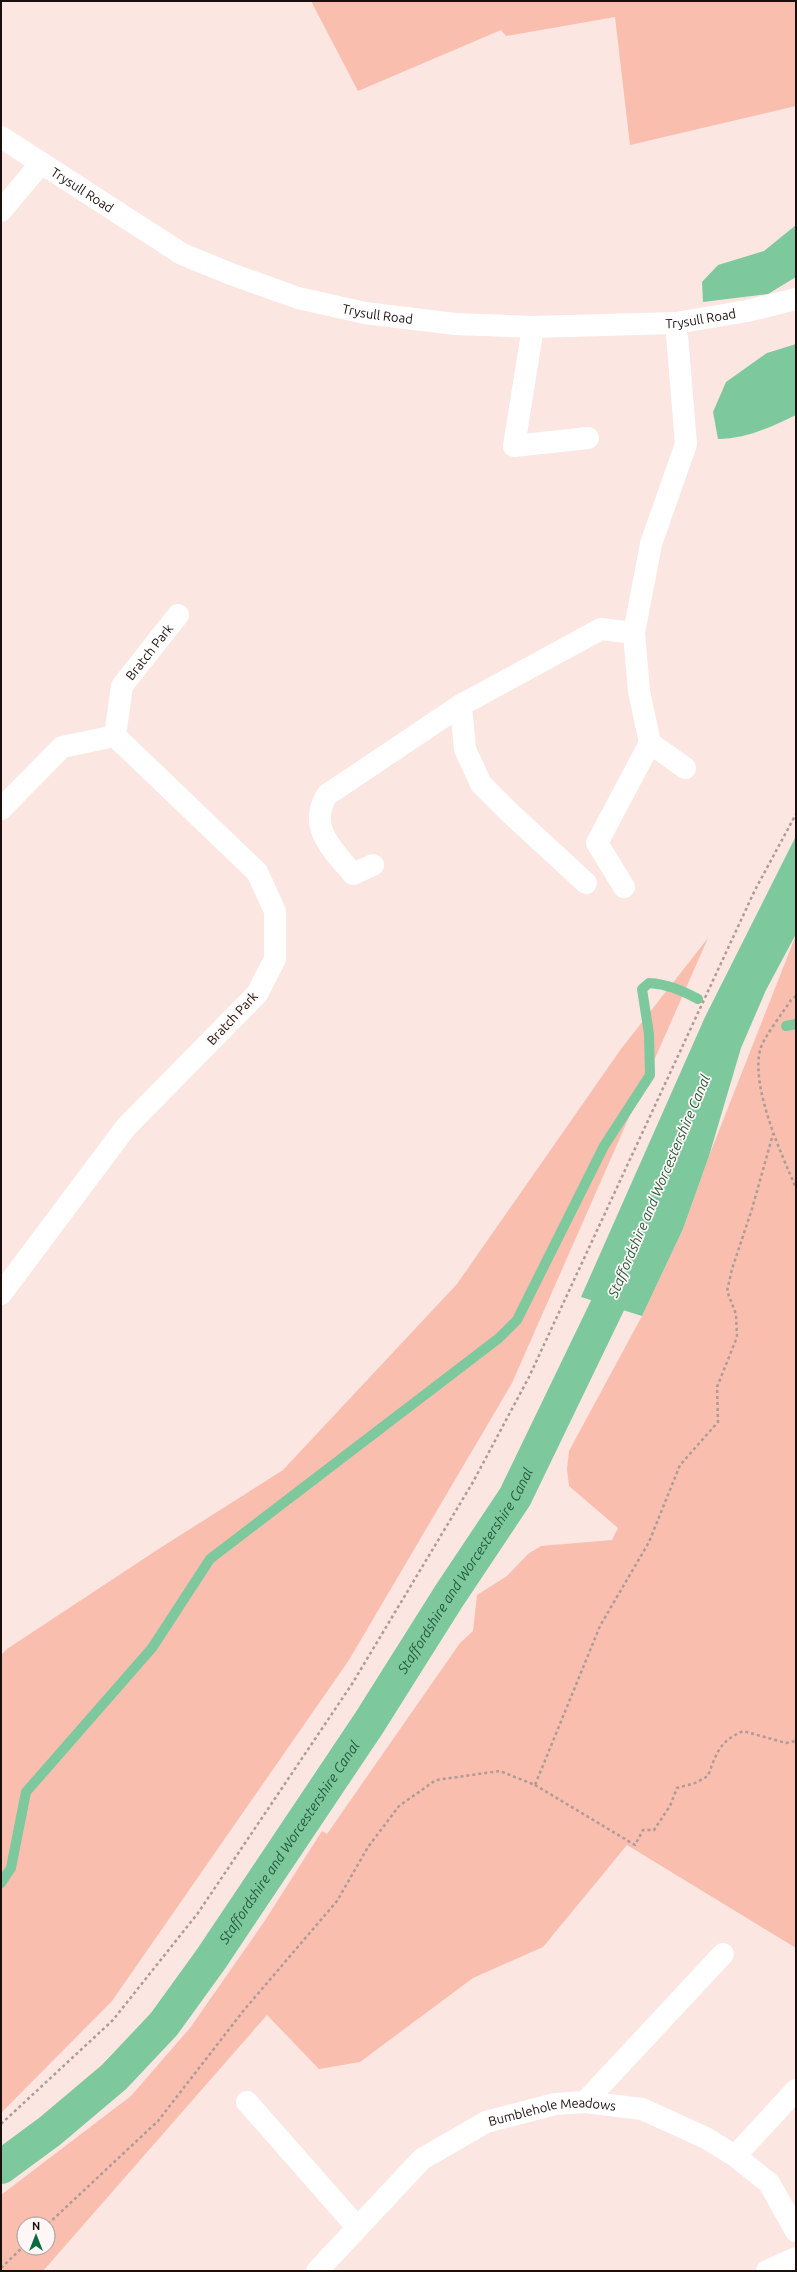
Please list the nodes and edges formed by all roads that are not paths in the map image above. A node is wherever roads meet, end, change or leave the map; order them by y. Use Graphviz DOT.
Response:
graph roads {
  1 [pos="1,137"];
  2 [pos="40,163"];
  3 [pos="1,211"];
  4 [pos="796,300"];
  5 [pos="676,323"];
  6 [pos="533,327"];
  7 [pos="588,438"];
  8 [pos="178,615"];
  9 [pos="634,633"];
  10 [pos="461,705"];
  11 [pos="115,736"];
  12 [pos="650,743"];
  13 [pos="685,768"];
  14 [pos="1,809"];
  15 [pos="373,865"];
  16 [pos="586,883"];
  17 [pos="624,887"];
  18 [pos="1,1294"];
  19 [pos="723,1954"];
  20 [pos="796,2090"];
  21 [pos="247,2102"];
  22 [pos="585,2102"];
  23 [pos="735,2156"];
  24 [pos="357,2227"];
  25 [pos="796,2231"];
  26 [pos="796,2258"];
  27 [pos="317,2271"];
  28 [pos="768,2271"];
  1 -- 2 [label="street, Trysull Road"];
  2 -- 3 [label="street"];
  2 -- 6 [label="street, Trysull Road"];
  4 -- 5 [label="street, Trysull Road"];
  5 -- 6 [label="street, Trysull Road"];
  5 -- 9 [label="street"];
  6 -- 7 [label="street"];
  8 -- 11 [label="street, Bratch Park"];
  9 -- 10 [label="street"];
  9 -- 12 [label="street"];
  10 -- 15 [label="street"];
  10 -- 16 [label="street"];
  11 -- 14 [label="street"];
  11 -- 18 [label="street, Bratch Park"];
  12 -- 13 [label="street"];
  12 -- 17 [label="street"];
  19 -- 22 [label="street"];
  20 -- 23 [label="street"];
  21 -- 24 [label="street"];
  22 -- 23 [label="street, Bumblehole Meadows"];
  22 -- 24 [label="street, Bumblehole Meadows"];
  23 -- 25 [label="street, Bumblehole Meadows"];
  24 -- 27 [label="street, Bumblehole Meadows"];
  26 -- 28 [label="street"];
}
